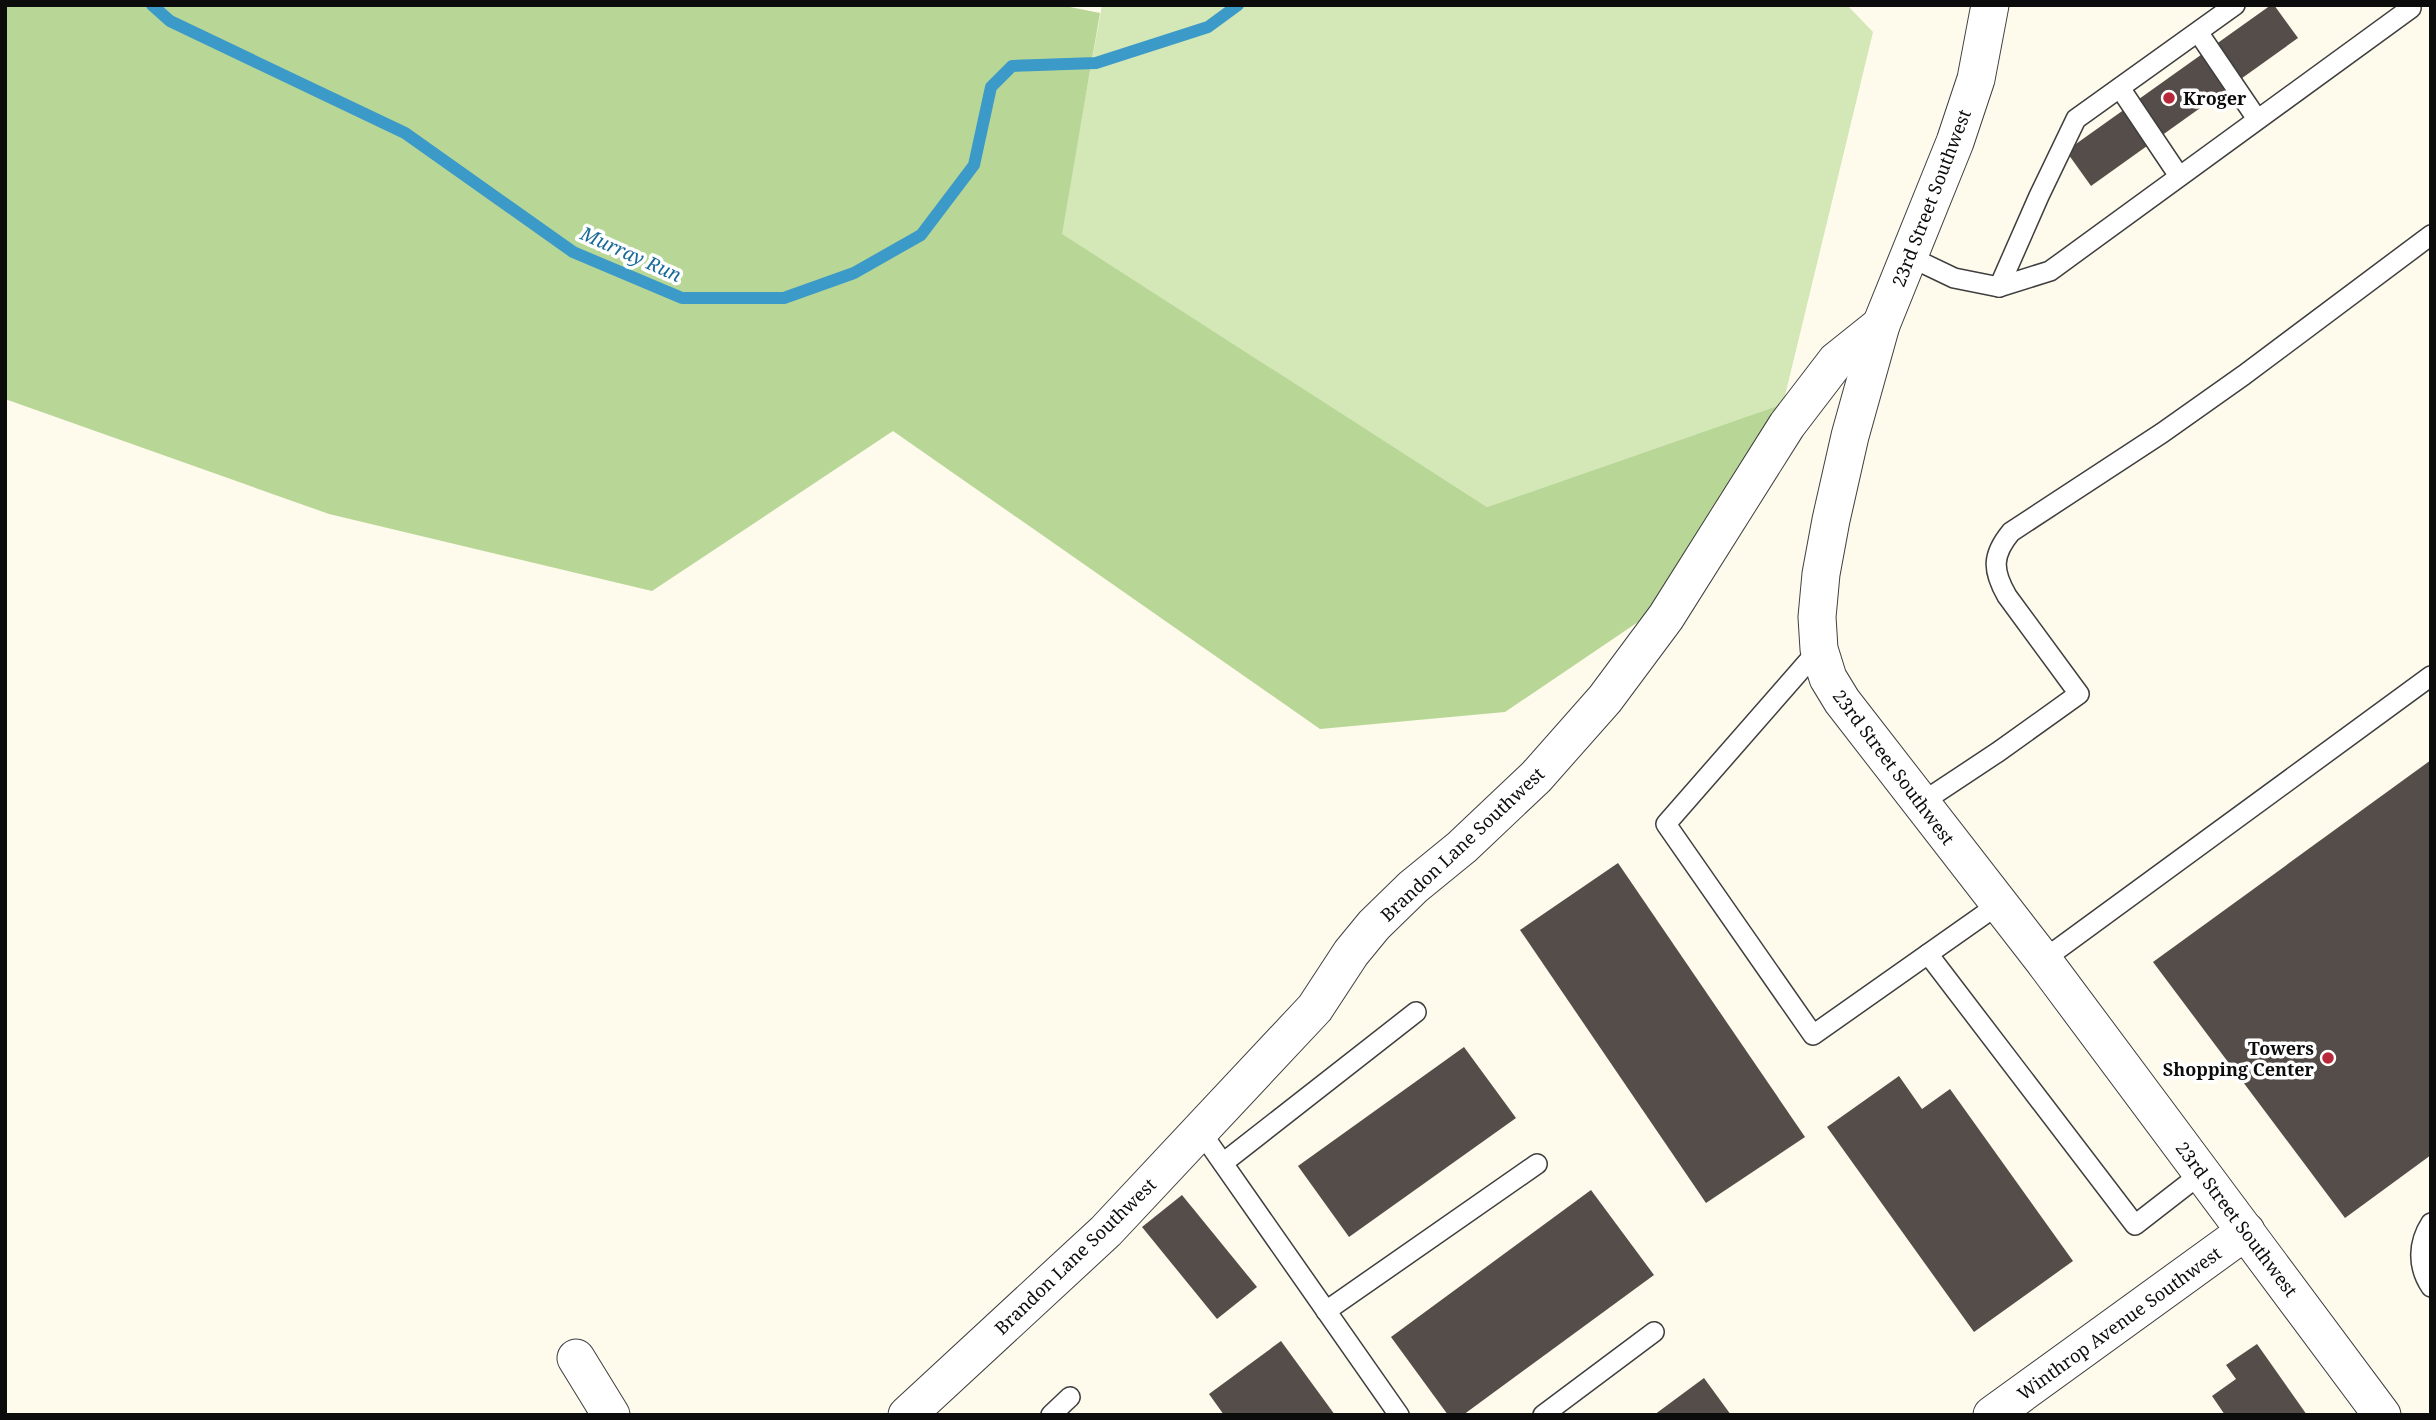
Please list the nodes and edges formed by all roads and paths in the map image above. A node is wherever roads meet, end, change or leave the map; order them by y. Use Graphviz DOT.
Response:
graph roads {
  1 [pos="1990,5"];
  2 [pos="2235,5"];
  3 [pos="2411,6"];
  4 [pos="2198,32"];
  5 [pos="2120,88"];
  6 [pos="2256,119"];
  7 [pos="2179,176"];
  8 [pos="2431,234"];
  9 [pos="1908,256"];
  10 [pos="1999,287"];
  11 [pos="1881,325"];
  12 [pos="1819,649"];
  13 [pos="2431,676"];
  14 [pos="1921,803"];
  15 [pos="1999,904"];
  16 [pos="1928,954"];
  17 [pos="2043,960"];
  18 [pos="1416,1012"];
  19 [pos="1201,1132"];
  20 [pos="1223,1163"];
  21 [pos="1537,1164"];
  22 [pos="2202,1172"];
  23 [pos="2431,1223"];
  24 [pos="2246,1231"];
  25 [pos="2431,1287"];
  26 [pos="1326,1311"];
  27 [pos="1654,1332"];
  28 [pos="576,1358"];
  29 [pos="1070,1397"];
  30 [pos="611,1415"];
  31 [pos="908,1415"];
  32 [pos="1051,1415"];
  33 [pos="1399,1415"];
  34 [pos="1543,1415"];
  35 [pos="1992,1415"];
  36 [pos="2382,1415"];
  1 -- 9 [label="street, 23rd Street Southwest"];
  2 -- 4 [label="lane"];
  3 -- 6 [label="lane"];
  4 -- 5 [label="lane"];
  4 -- 6 [label="lane"];
  5 -- 7 [label="lane"];
  5 -- 10 [label="lane"];
  6 -- 7 [label="lane"];
  7 -- 10 [label="lane"];
  8 -- 14 [label="lane"];
  9 -- 10 [label="lane"];
  9 -- 11 [label="street, 23rd Street Southwest"];
  11 -- 12 [label="street, 23rd Street Southwest"];
  11 -- 19 [label="street, Brandon Lane Southwest"];
  12 -- 14 [label="street, 23rd Street Southwest"];
  12 -- 16 [label="lane"];
  13 -- 17 [label="lane"];
  14 -- 15 [label="street, 23rd Street Southwest"];
  15 -- 16 [label="lane"];
  15 -- 17 [label="street, 23rd Street Southwest"];
  16 -- 22 [label="lane"];
  17 -- 22 [label="street, 23rd Street Southwest"];
  18 -- 20 [label="lane"];
  19 -- 20 [label="lane"];
  19 -- 31 [label="street, Brandon Lane Southwest"];
  20 -- 26 [label="lane"];
  21 -- 26 [label="lane"];
  22 -- 24 [label="street, 23rd Street Southwest"];
  23 -- 25 [label="lane"];
  24 -- 35 [label="street, Winthrop Avenue Southwest"];
  24 -- 36 [label="street, 23rd Street Southwest"];
  26 -- 33 [label="lane"];
  27 -- 34 [label="lane"];
  28 -- 30 [label="street"];
  29 -- 32 [label="lane"];
}
